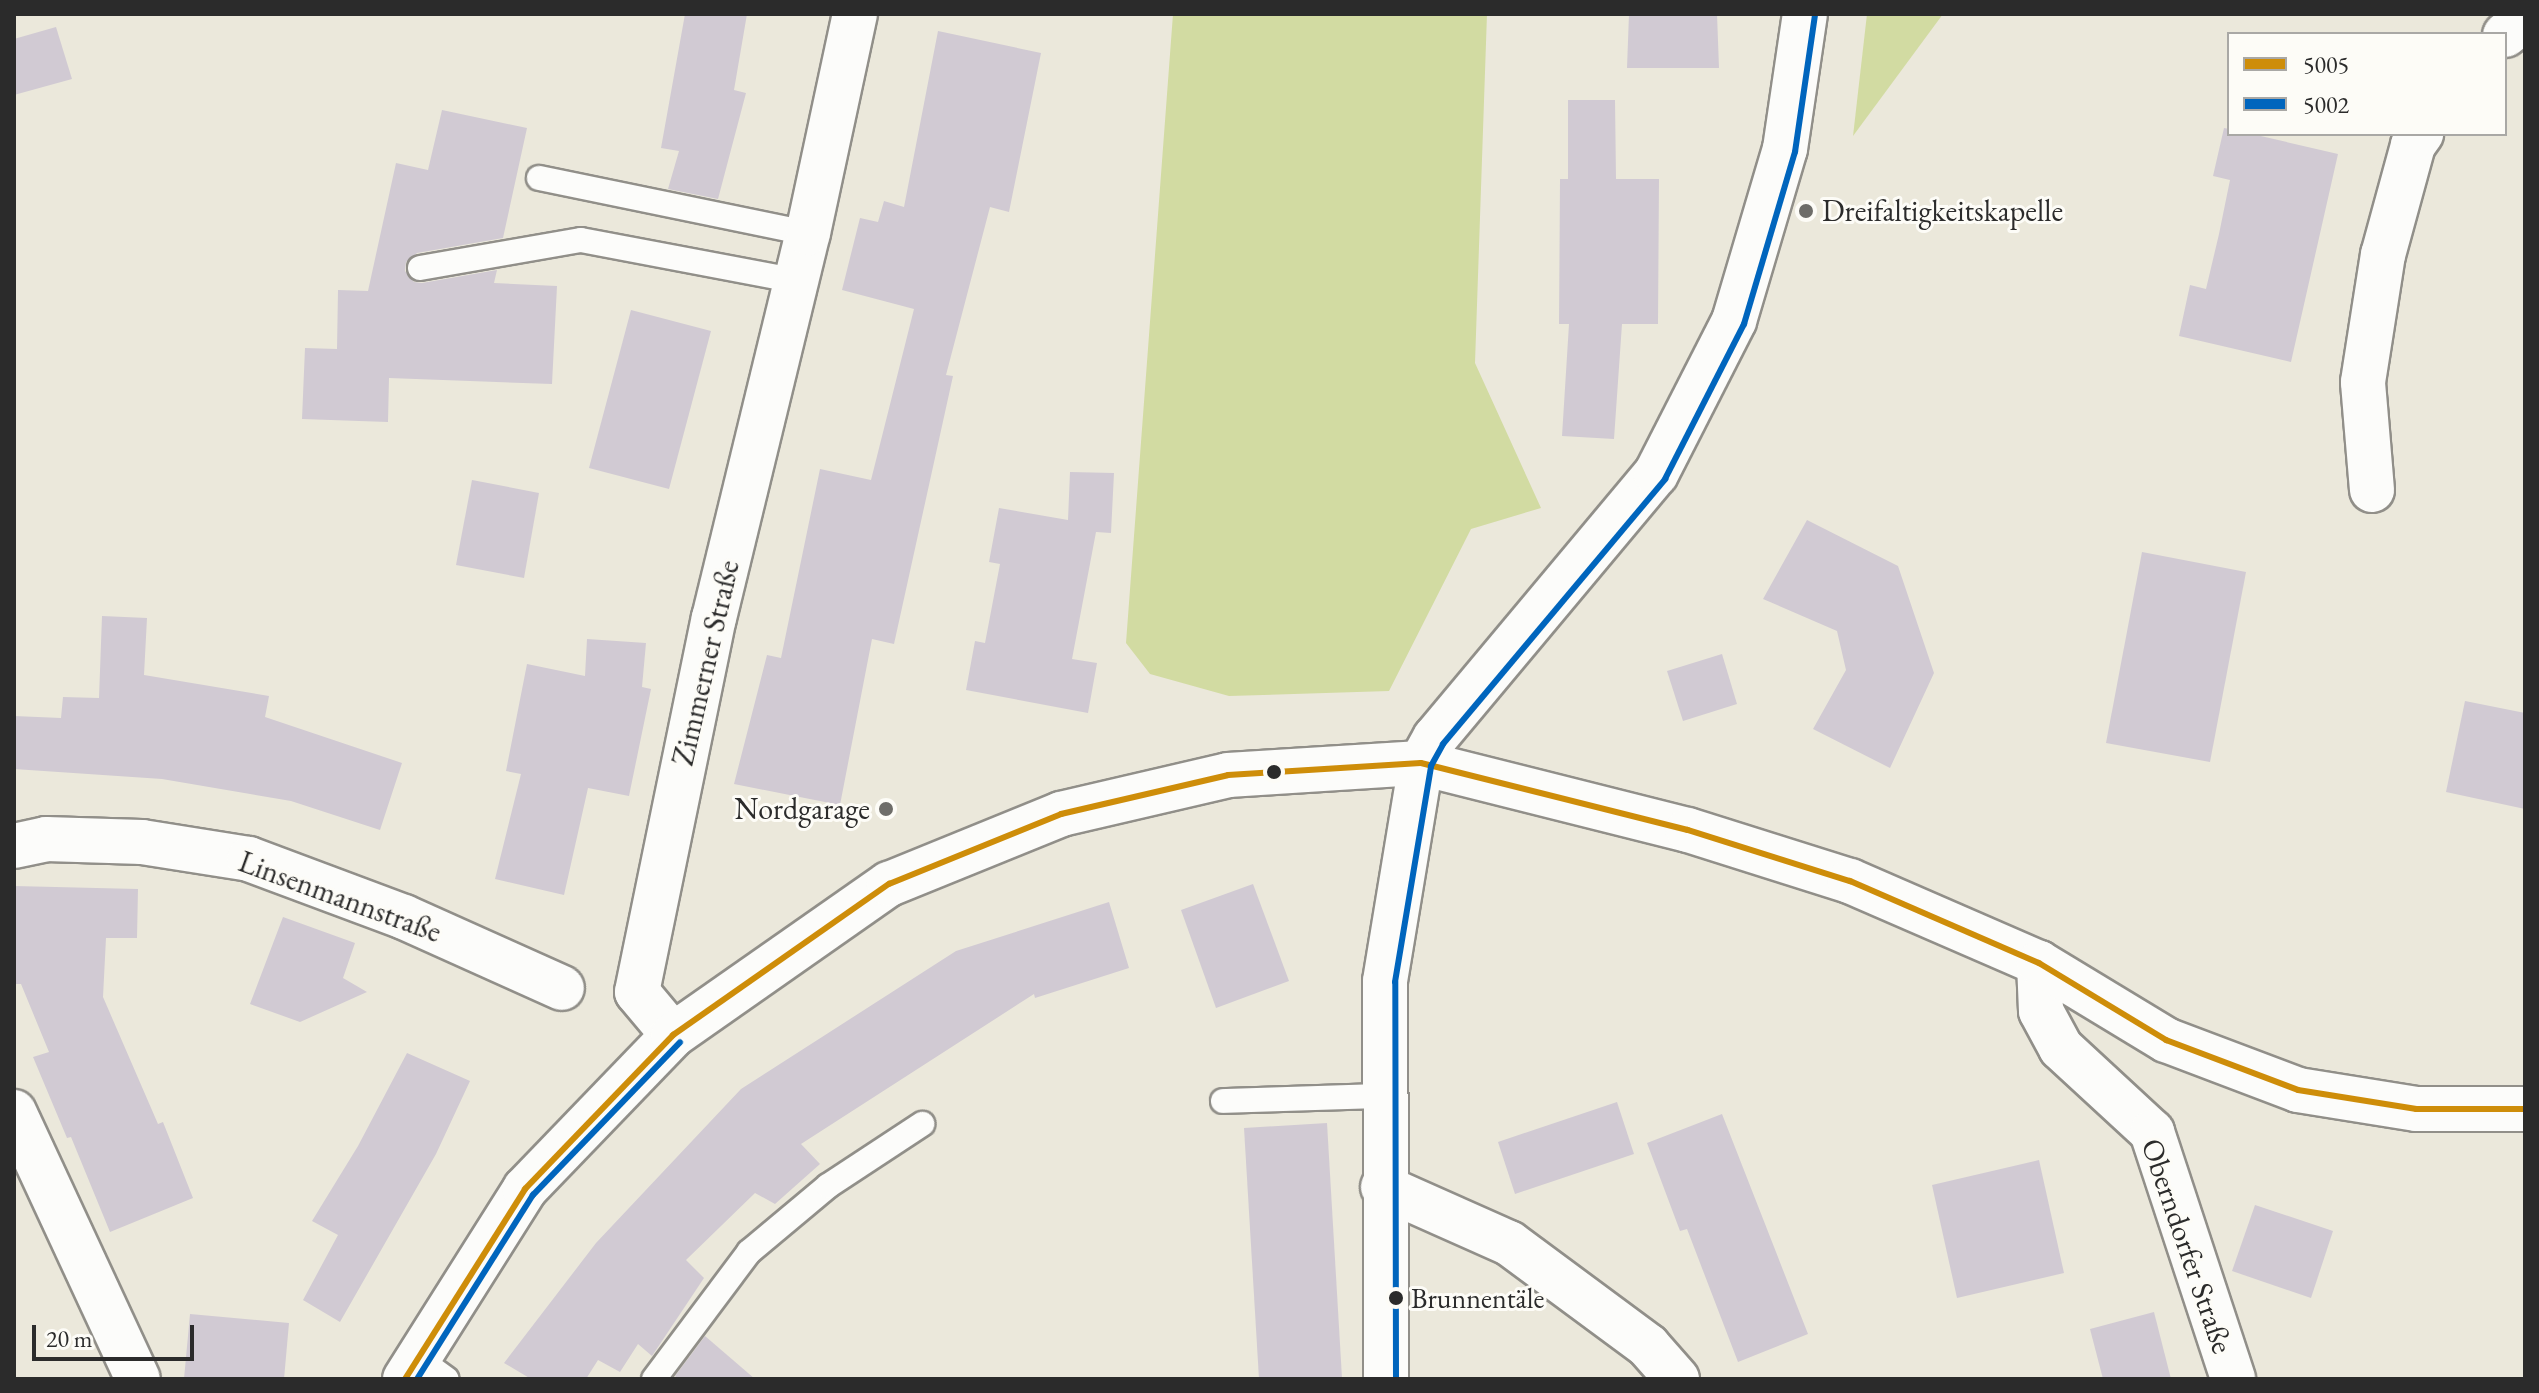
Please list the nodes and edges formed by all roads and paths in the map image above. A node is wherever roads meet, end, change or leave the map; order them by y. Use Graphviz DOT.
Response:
graph roads {
  1 [pos="855,14"];
  2 [pos="1805,14"];
  3 [pos="2525,19"];
  4 [pos="2507,33"];
  5 [pos="2420,136"];
  6 [pos="539,178"];
  7 [pos="808,233"];
  8 [pos="420,268"];
  9 [pos="797,281"];
  10 [pos="2372,490"];
  11 [pos="1421,763"];
  12 [pos="14,846"];
  13 [pos="2039,963"];
  14 [pos="562,988"];
  15 [pos="673,1035"];
  16 [pos="1383,1096"];
  17 [pos="1223,1101"];
  18 [pos="2525,1109"];
  19 [pos="14,1112"];
  20 [pos="922,1124"];
  21 [pos="1383,1187"];
  22 [pos="424,1372"];
  23 [pos="138,1379"];
  24 [pos="654,1379"];
  25 [pos="1386,1379"];
  26 [pos="1677,1379"];
  27 [pos="2233,1379"];
  1 -- 7 [label="street, Zimmerner Straße"];
  2 -- 11 [label="street"];
  3 -- 4 [label="street"];
  5 -- 10 [label="street"];
  6 -- 7 [label="lane"];
  7 -- 9 [label="street, Zimmerner Straße"];
  8 -- 9 [label="lane"];
  9 -- 15 [label="street, Zimmerner Straße"];
  11 -- 13 [label="street"];
  11 -- 15 [label="street"];
  11 -- 16 [label="street"];
  12 -- 14 [label="street, Linsenmannstraße"];
  13 -- 18 [label="street"];
  13 -- 27 [label="street, Oberndorfer Straße"];
  15 -- 22 [label="street"];
  16 -- 17 [label="lane"];
  16 -- 21 [label="street"];
  19 -- 23 [label="street"];
  20 -- 24 [label="lane"];
  21 -- 25 [label="street"];
  21 -- 26 [label="street"];
}
